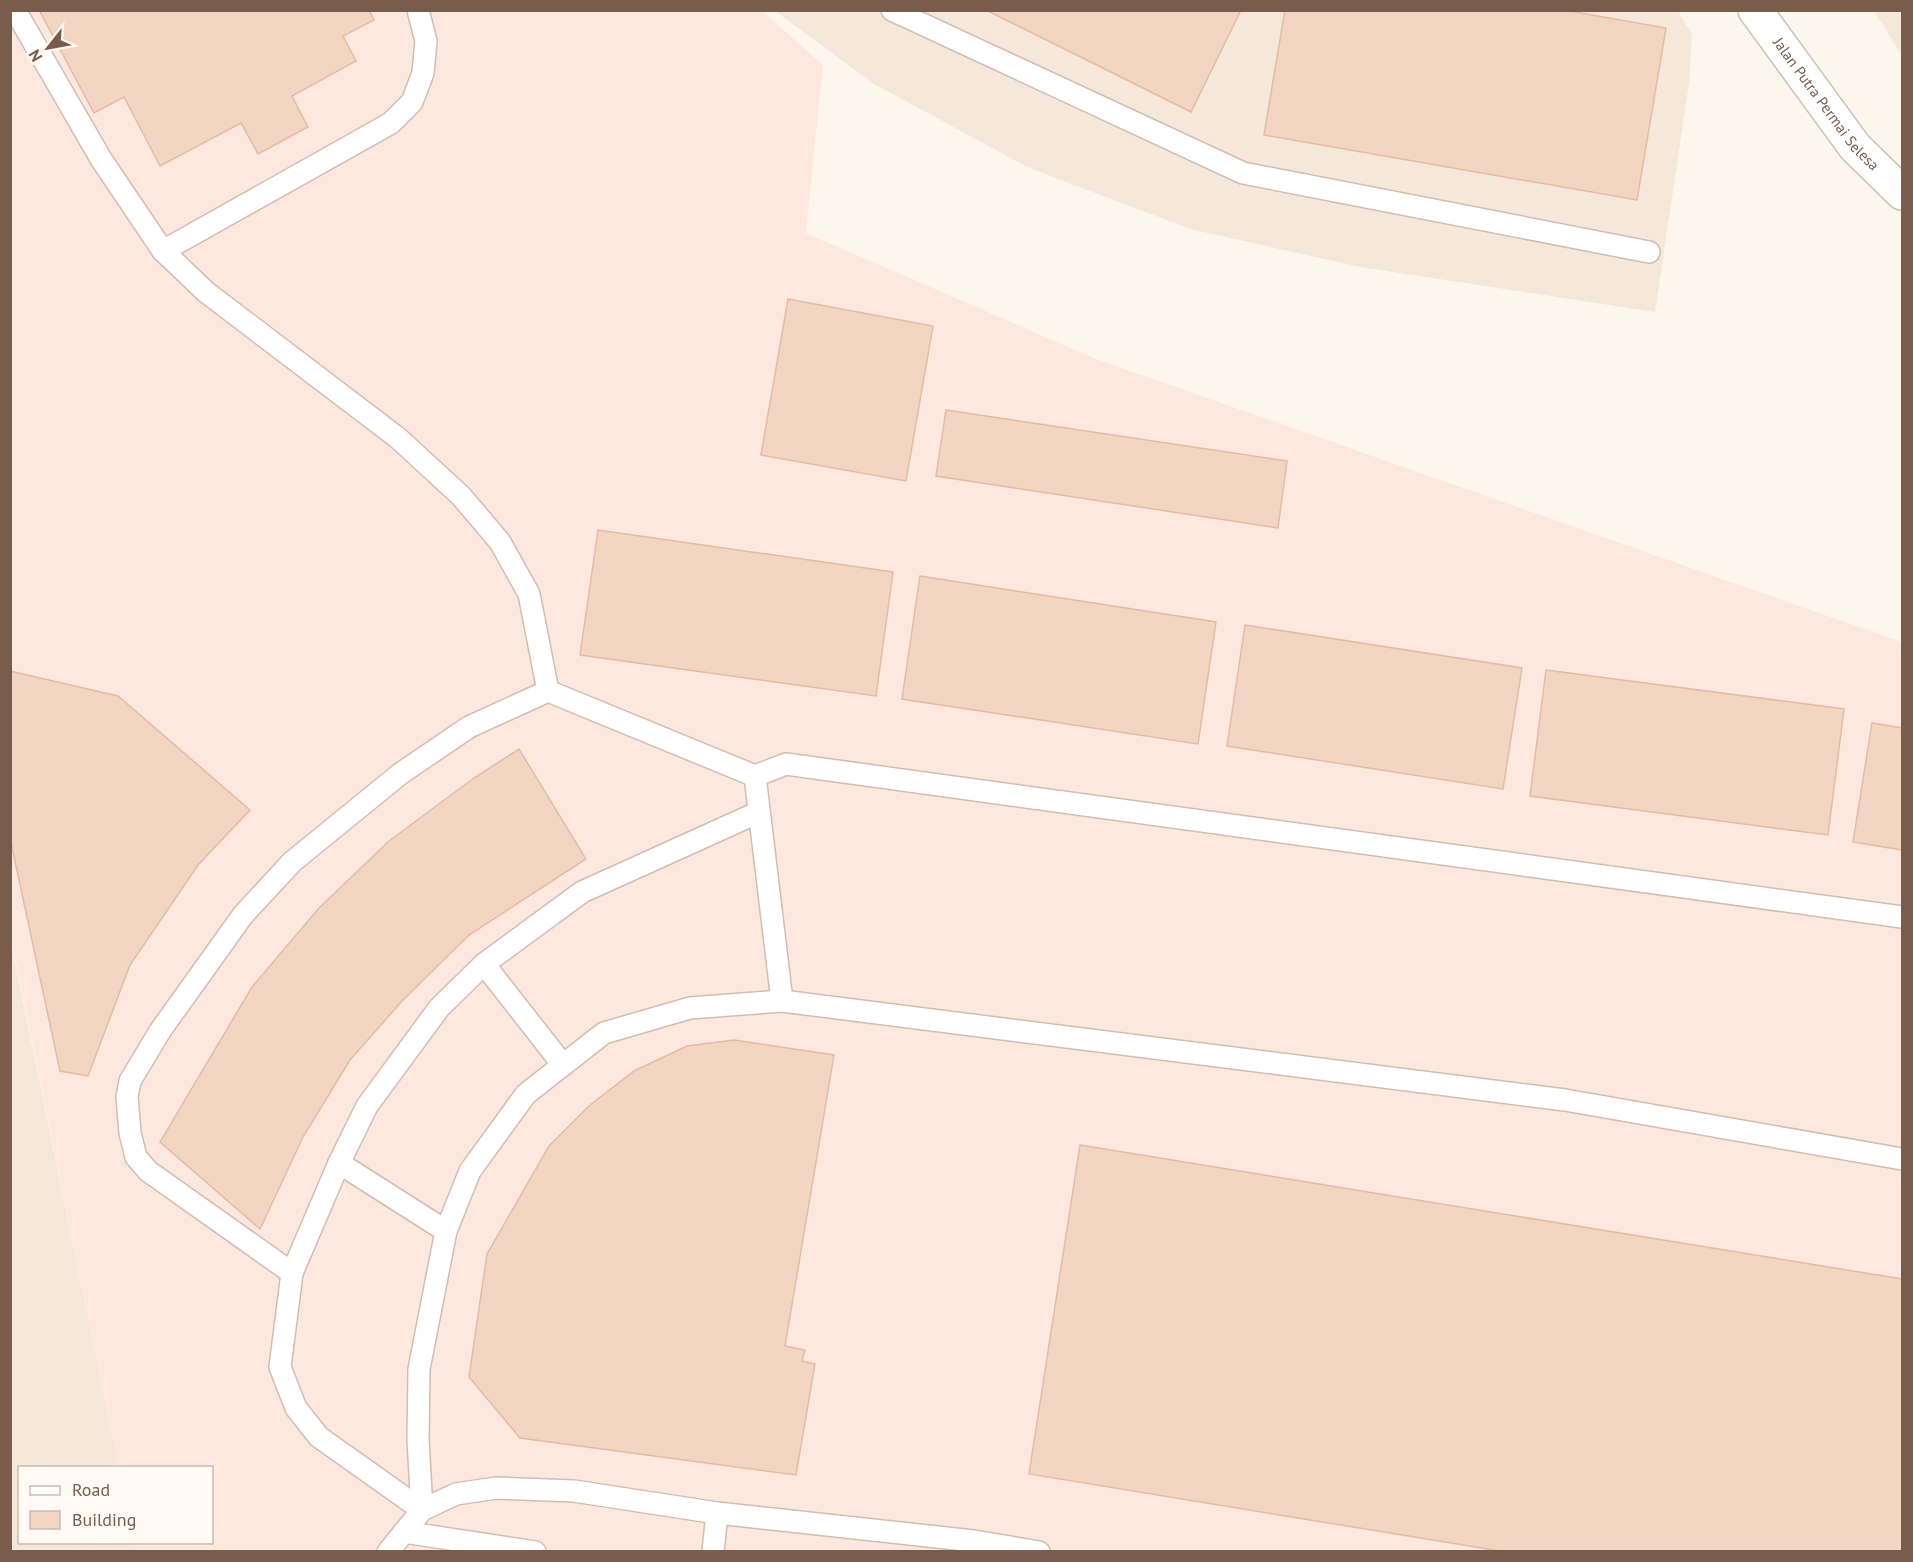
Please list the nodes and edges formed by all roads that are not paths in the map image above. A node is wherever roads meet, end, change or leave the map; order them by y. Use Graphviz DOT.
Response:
graph roads {
  1 [pos="15,10"];
  2 [pos="418,10"];
  3 [pos="892,10"];
  4 [pos="1755,10"];
  5 [pos="1902,194"];
  6 [pos="163,251"];
  7 [pos="1649,252"];
  8 [pos="548,691"];
  9 [pos="755,776"];
  10 [pos="759,812"];
  11 [pos="1902,917"];
  12 [pos="484,964"];
  13 [pos="782,1001"];
  14 [pos="563,1065"];
  15 [pos="1902,1159"];
  16 [pos="339,1163"];
  17 [pos="446,1231"];
  18 [pos="292,1274"];
  19 [pos="422,1510"];
  20 [pos="717,1513"];
  21 [pos="404,1532"];
  22 [pos="388,1551"];
  23 [pos="535,1551"];
  24 [pos="713,1551"];
  25 [pos="1039,1551"];
  1 -- 6 [label="lane"];
  2 -- 6 [label="lane"];
  3 -- 7 [label="lane"];
  4 -- 5 [label="street, Jalan Putra Permai Selesa"];
  6 -- 8 [label="lane"];
  8 -- 9 [label="lane"];
  8 -- 18 [label="lane"];
  9 -- 10 [label="lane"];
  9 -- 11 [label="lane"];
  10 -- 12 [label="lane"];
  10 -- 13 [label="lane"];
  12 -- 14 [label="lane"];
  12 -- 16 [label="lane"];
  13 -- 14 [label="lane"];
  13 -- 15 [label="lane"];
  14 -- 17 [label="lane"];
  16 -- 17 [label="lane"];
  16 -- 18 [label="lane"];
  17 -- 19 [label="lane"];
  18 -- 19 [label="lane"];
  19 -- 20 [label="lane"];
  19 -- 21 [label="lane"];
  20 -- 24 [label="lane"];
  20 -- 25 [label="lane"];
  21 -- 22 [label="lane"];
  21 -- 23 [label="lane"];
}
